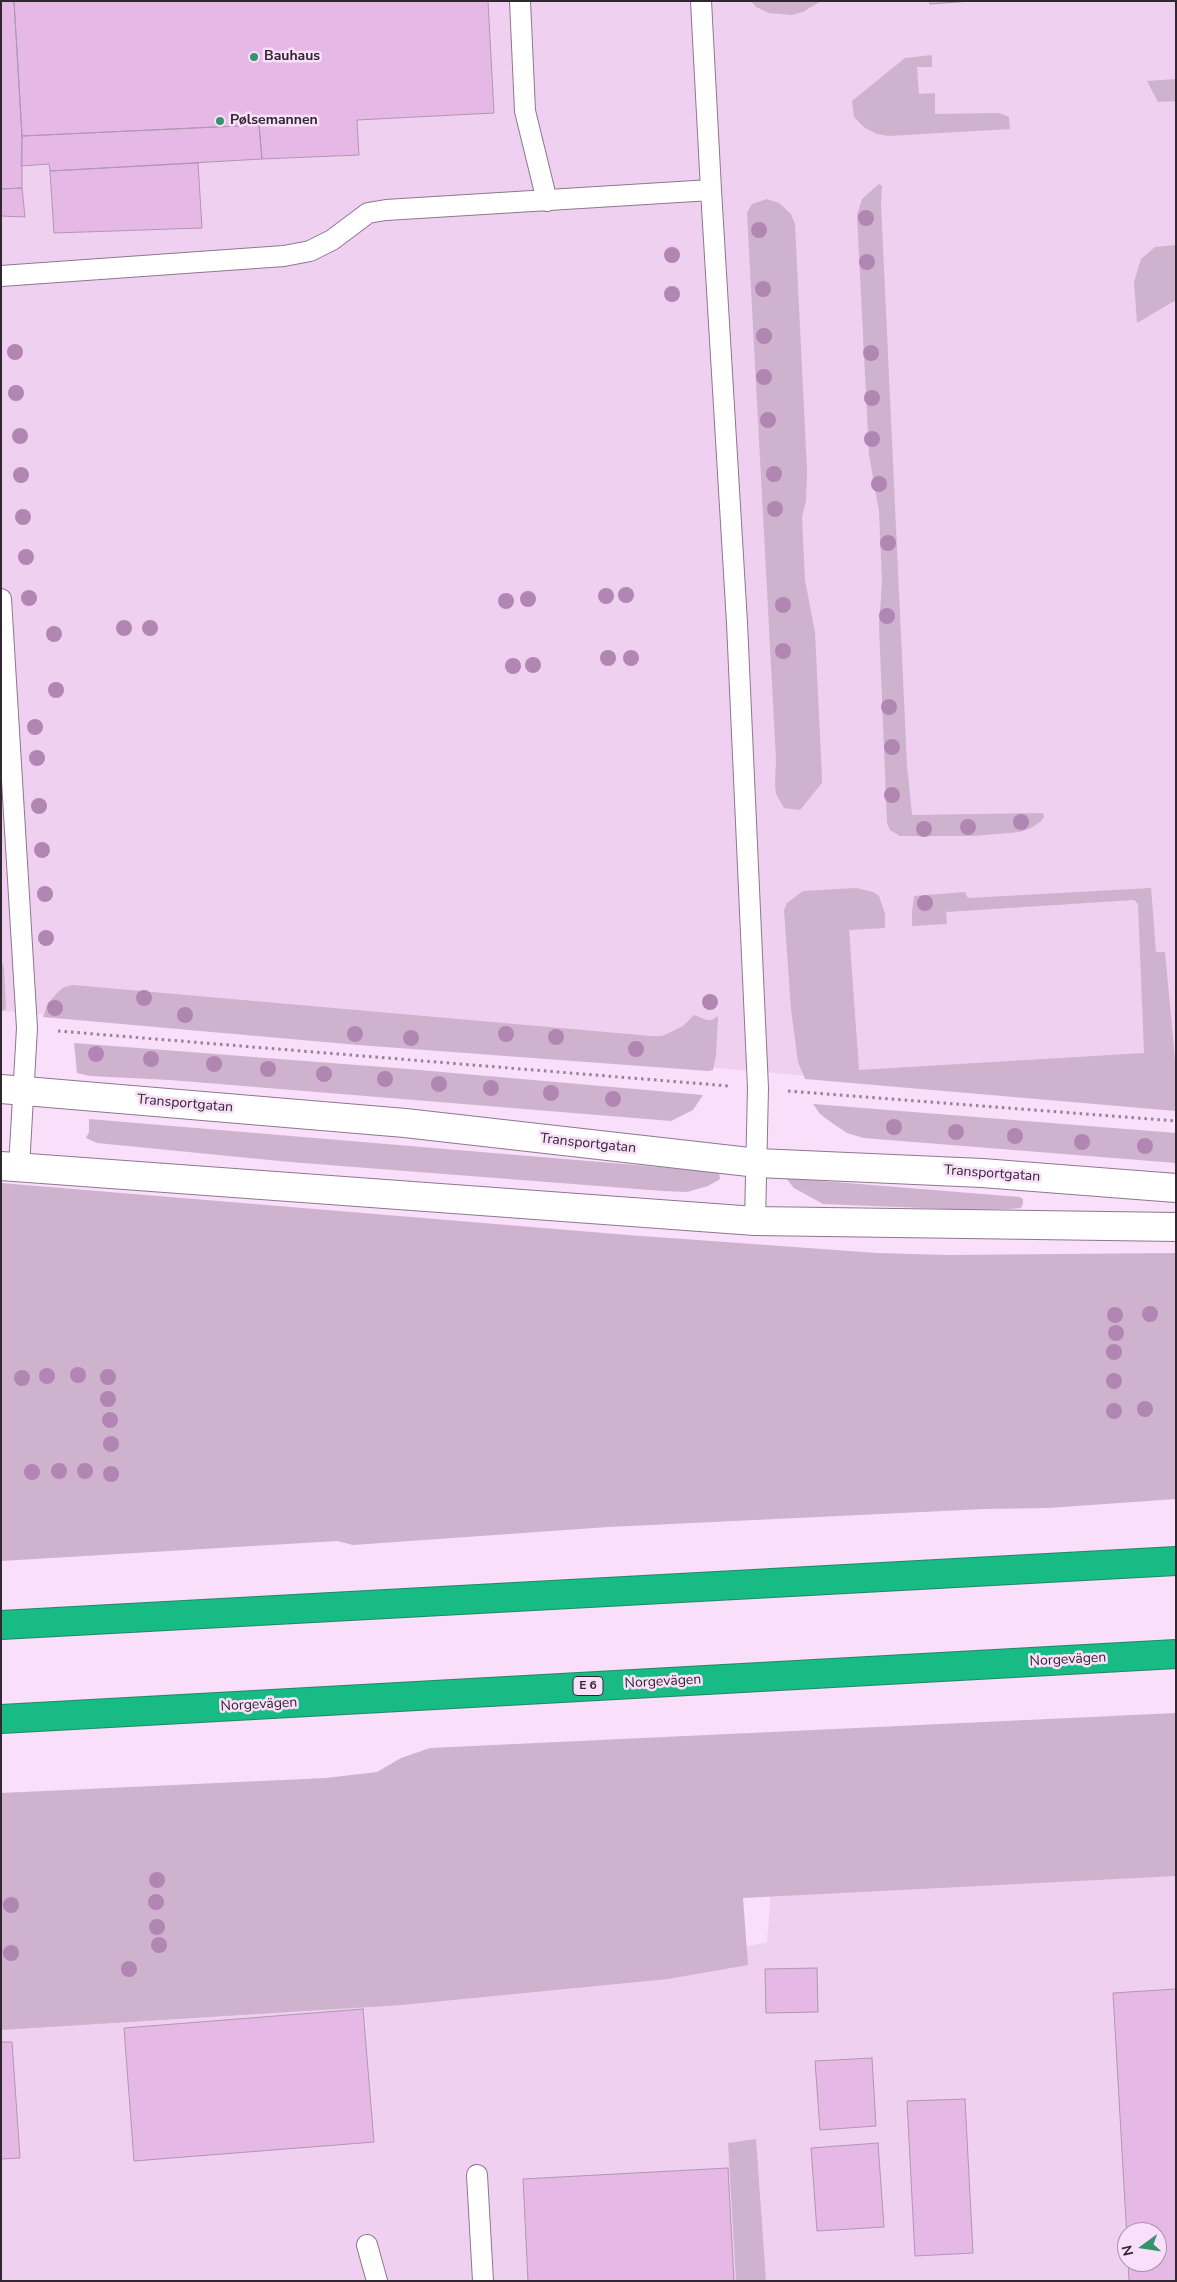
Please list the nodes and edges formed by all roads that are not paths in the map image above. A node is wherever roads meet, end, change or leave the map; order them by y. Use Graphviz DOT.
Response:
graph roads {
  1 [pos="520,1"];
  2 [pos="701,1"];
  3 [pos="711,190"];
  4 [pos="547,201"];
  5 [pos="1,276"];
  6 [pos="1,599"];
  7 [pos="12,1090"];
  8 [pos="758,1163"];
  9 [pos="10,1167"];
  10 [pos="1176,1188"];
  11 [pos="755,1221"];
  12 [pos="1176,1227"];
  13 [pos="1176,1561"];
  14 [pos="1,1625"];
  15 [pos="1176,1654"];
  16 [pos="1,1719"];
  17 [pos="478,2175"];
  18 [pos="368,2245"];
  19 [pos="377,2281"];
  20 [pos="483,2281"];
  1 -- 4 [label="lane"];
  2 -- 3 [label="lane"];
  3 -- 4 [label="lane"];
  3 -- 8 [label="lane"];
  4 -- 5 [label="lane"];
  6 -- 7 [label="lane"];
  7 -- 8 [label="street, Transportgatan"];
  7 -- 9 [label="lane"];
  8 -- 10 [label="street, Transportgatan"];
  8 -- 11 [label="lane"];
  9 -- 11 [label="street"];
  11 -- 12 [label="street"];
  13 -- 14 [label="highway"];
  15 -- 16 [label="highway, Norgevägen / E 6"];
  17 -- 20 [label="lane"];
  18 -- 19 [label="lane"];
}
